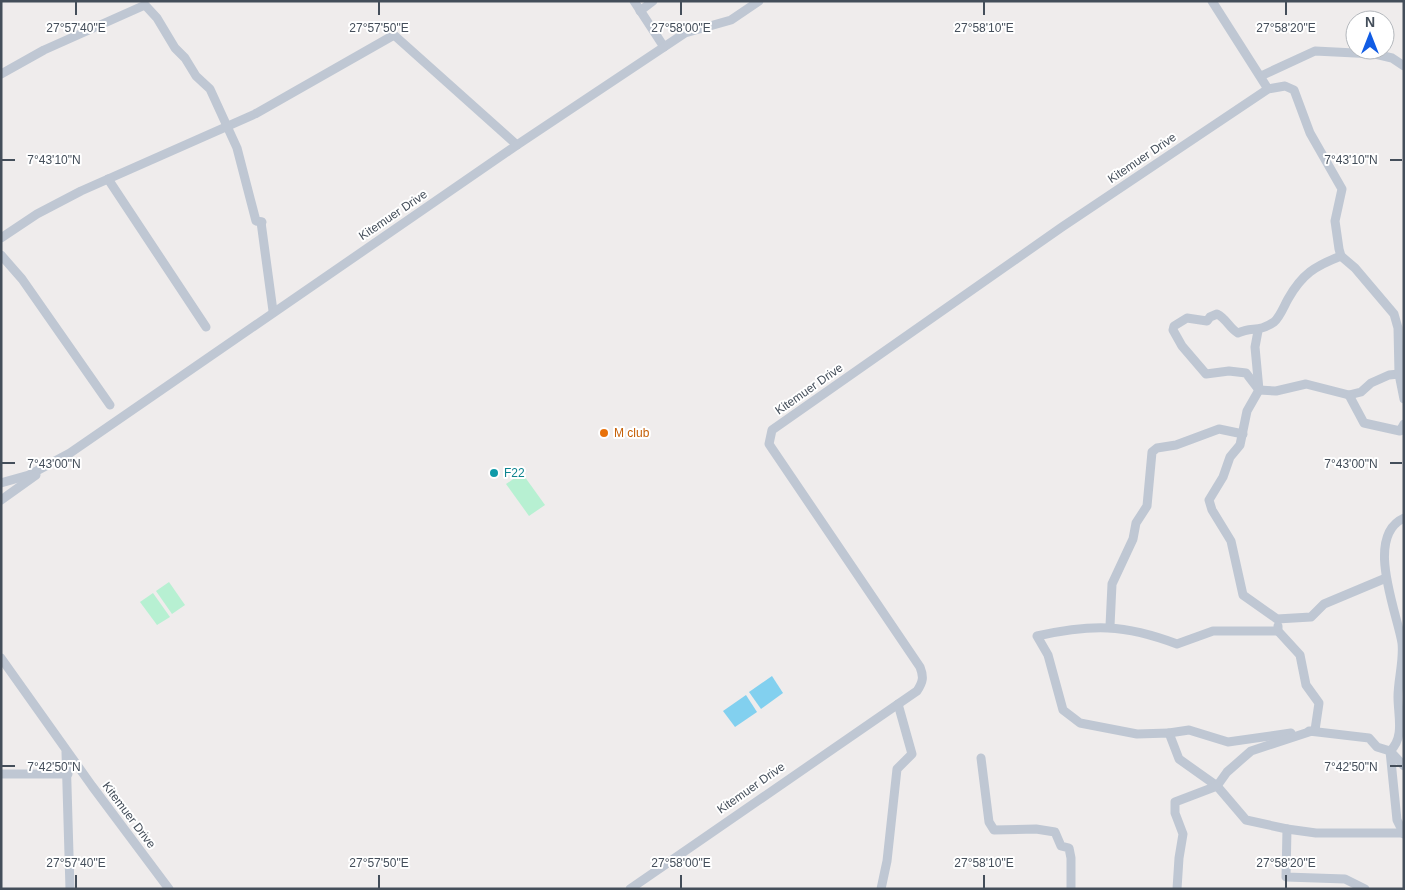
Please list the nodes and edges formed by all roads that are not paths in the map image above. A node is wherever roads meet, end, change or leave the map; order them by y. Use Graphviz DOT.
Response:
graph roads {
  1 [pos="634,1"];
  2 [pos="653,1"];
  3 [pos="759,1"];
  4 [pos="1212,1"];
  5 [pos="640,10"];
  6 [pos="664,46"];
  7 [pos="1404,66"];
  8 [pos="1,74"];
  9 [pos="1261,76"];
  10 [pos="1268,89"];
  11 [pos="228,126"];
  12 [pos="517,145"];
  13 [pos="108,179"];
  14 [pos="1,238"];
  15 [pos="1,255"];
  16 [pos="1341,256"];
  17 [pos="273,311"];
  18 [pos="206,327"];
  19 [pos="1258,331"];
  20 [pos="1398,374"];
  21 [pos="1259,390"];
  22 [pos="1349,395"];
  23 [pos="1404,399"];
  24 [pos="110,405"];
  25 [pos="1404,424"];
  26 [pos="1243,434"];
  27 [pos="50,465"];
  28 [pos="1,483"];
  29 [pos="1,500"];
  30 [pos="1404,518"];
  31 [pos="1386,578"];
  32 [pos="1277,619"];
  33 [pos="1110,626"];
  34 [pos="1278,631"];
  35 [pos="1,658"];
  36 [pos="898,704"];
  37 [pos="1315,730"];
  38 [pos="1169,733"];
  39 [pos="66,751"];
  40 [pos="1390,751"];
  41 [pos="981,758"];
  42 [pos="1404,766"];
  43 [pos="1,774"];
  44 [pos="68,774"];
  45 [pos="1217,786"];
  46 [pos="1286,828"];
  47 [pos="1403,834"];
  48 [pos="632,888"];
  49 [pos="70,889"];
  50 [pos="169,889"];
  51 [pos="881,889"];
  52 [pos="1071,889"];
  53 [pos="1178,889"];
  54 [pos="1365,889"];
  1 -- 5 [label="street"];
  2 -- 5 [label="street"];
  3 -- 6 [label="street, Kitemuer Drive"];
  4 -- 9 [label="street"];
  5 -- 6 [label="street"];
  6 -- 12 [label="street, Kitemuer Drive"];
  7 -- 9 [label="street"];
  8 -- 11 [label="street"];
  9 -- 10 [label="street"];
  10 -- 16 [label="street"];
  10 -- 36 [label="street, Kitemuer Drive"];
  11 -- 12 [label="street"];
  11 -- 13 [label="street"];
  11 -- 17 [label="street"];
  12 -- 17 [label="street, Kitemuer Drive"];
  13 -- 14 [label="street"];
  13 -- 18 [label="street"];
  15 -- 24 [label="street"];
  16 -- 19 [label="street"];
  16 -- 20 [label="street"];
  17 -- 27 [label="street, Kitemuer Drive"];
  19 -- 21 [label="street"];
  19 -- 21 [label="street"];
  20 -- 22 [label="street"];
  20 -- 23 [label="street"];
  21 -- 22 [label="street"];
  21 -- 26 [label="street"];
  22 -- 25 [label="street"];
  26 -- 32 [label="street"];
  26 -- 33 [label="street"];
  27 -- 28 [label="street, Kitemuer Drive"];
  27 -- 29 [label="street, Kitemuer Drive"];
  30 -- 31 [label="street"];
  31 -- 32 [label="street"];
  31 -- 40 [label="street"];
  32 -- 34 [label="street"];
  33 -- 34 [label="street"];
  33 -- 38 [label="street"];
  34 -- 37 [label="street"];
  35 -- 39 [label="street, Kitemuer Drive"];
  36 -- 48 [label="street, Kitemuer Drive"];
  36 -- 51 [label="street"];
  37 -- 38 [label="street"];
  37 -- 40 [label="street"];
  37 -- 45 [label="street"];
  38 -- 45 [label="street"];
  39 -- 44 [label="street"];
  39 -- 50 [label="street, Kitemuer Drive"];
  40 -- 42 [label="street"];
  40 -- 47 [label="street"];
  41 -- 52 [label="street"];
  43 -- 44 [label="street"];
  44 -- 49 [label="street"];
  45 -- 46 [label="street"];
  45 -- 53 [label="street"];
  46 -- 47 [label="street"];
  46 -- 54 [label="street"];
}
